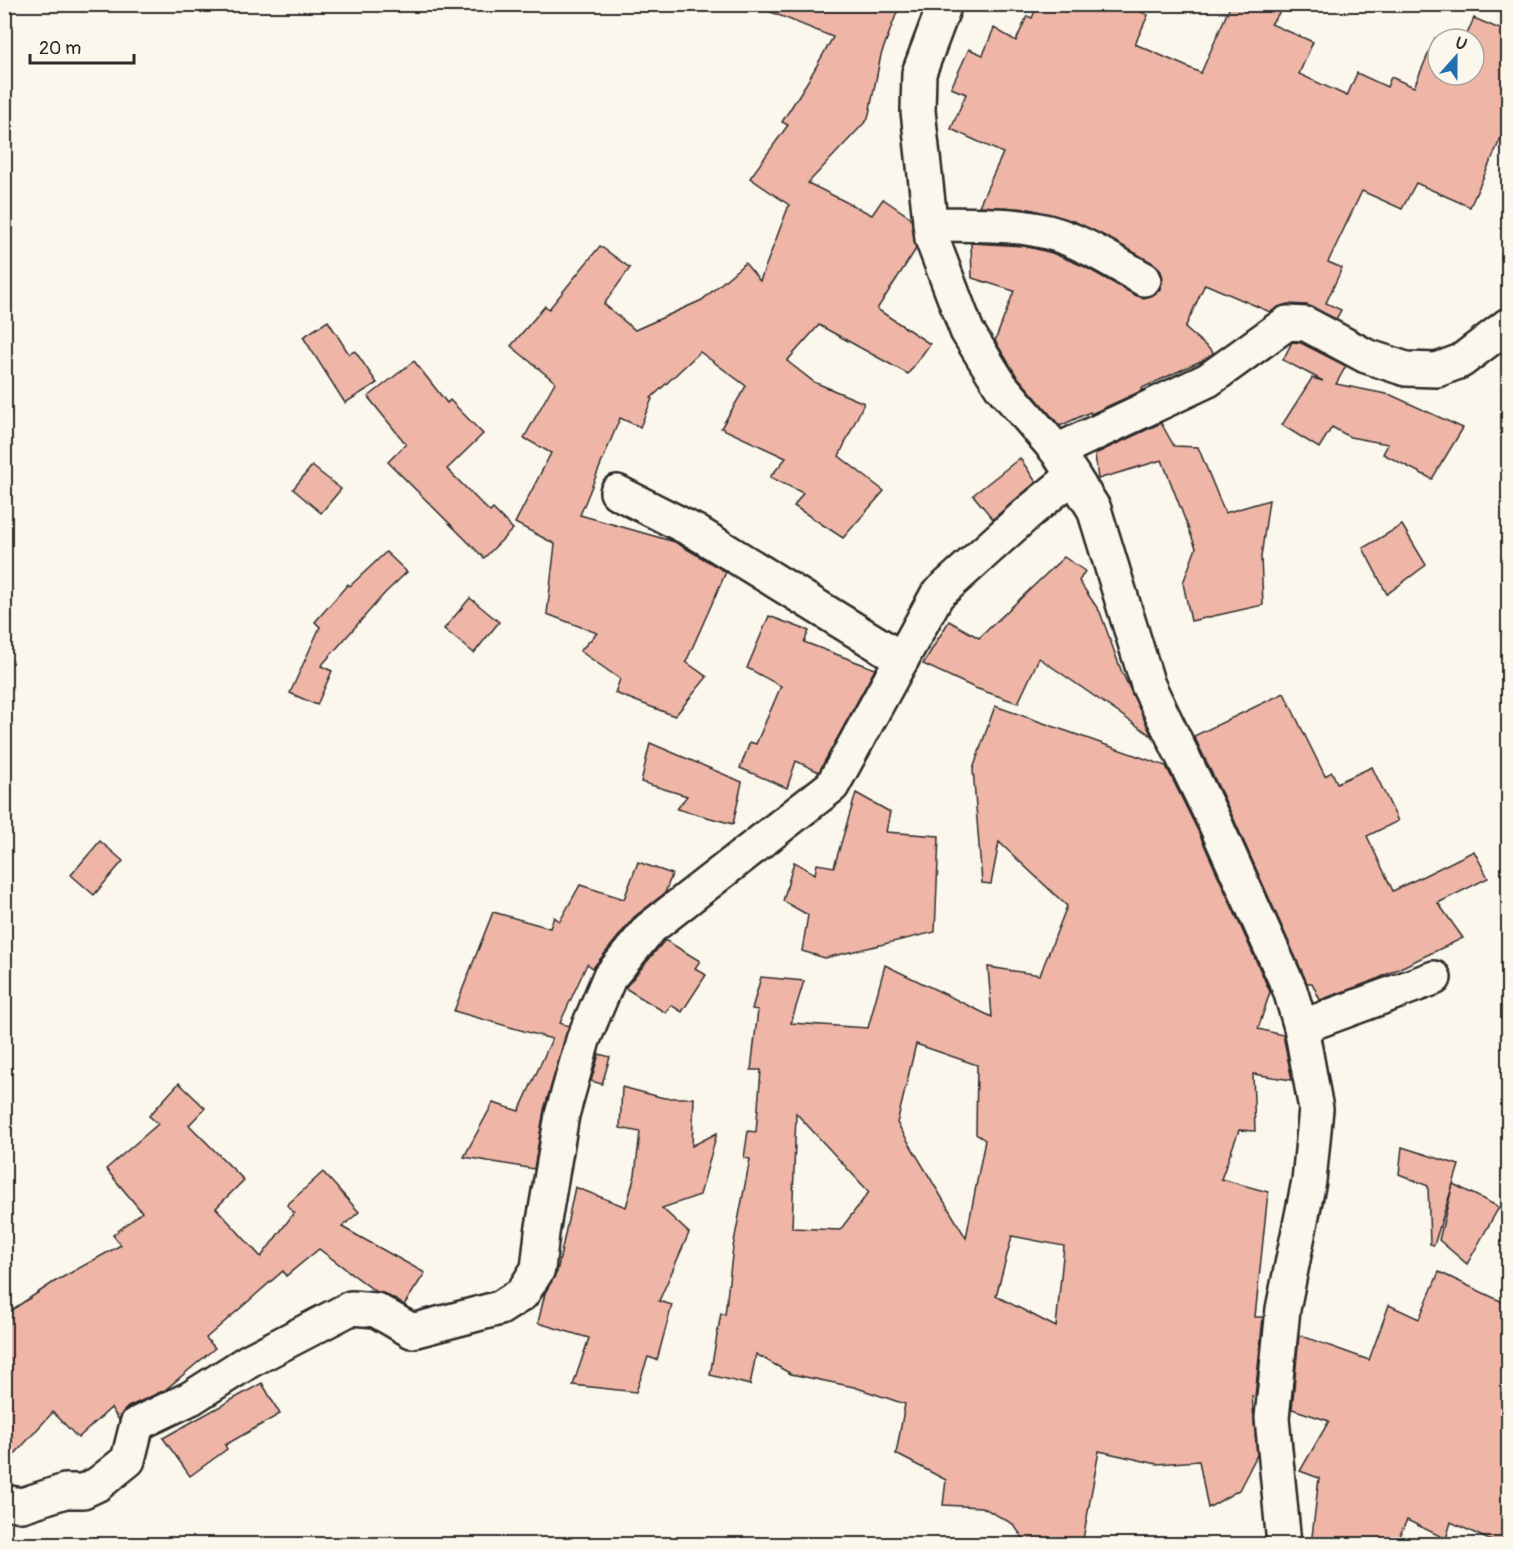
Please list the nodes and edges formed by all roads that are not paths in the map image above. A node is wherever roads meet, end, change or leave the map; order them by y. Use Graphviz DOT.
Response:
graph roads {
  1 [pos="945,4"];
  2 [pos="930,224"];
  3 [pos="1144,279"];
  4 [pos="1509,325"];
  5 [pos="1066,464"];
  6 [pos="617,492"];
  7 [pos="902,659"];
  8 [pos="1434,978"];
  9 [pos="1301,1027"];
  10 [pos="4,1502"];
  11 [pos="1284,1545"];
  1 -- 2 [label="street"];
  2 -- 3 [label="street"];
  2 -- 5 [label="street"];
  4 -- 5 [label="street"];
  5 -- 7 [label="street"];
  5 -- 9 [label="street"];
  6 -- 7 [label="street"];
  7 -- 10 [label="street"];
  8 -- 9 [label="street"];
  9 -- 11 [label="street"];
}
